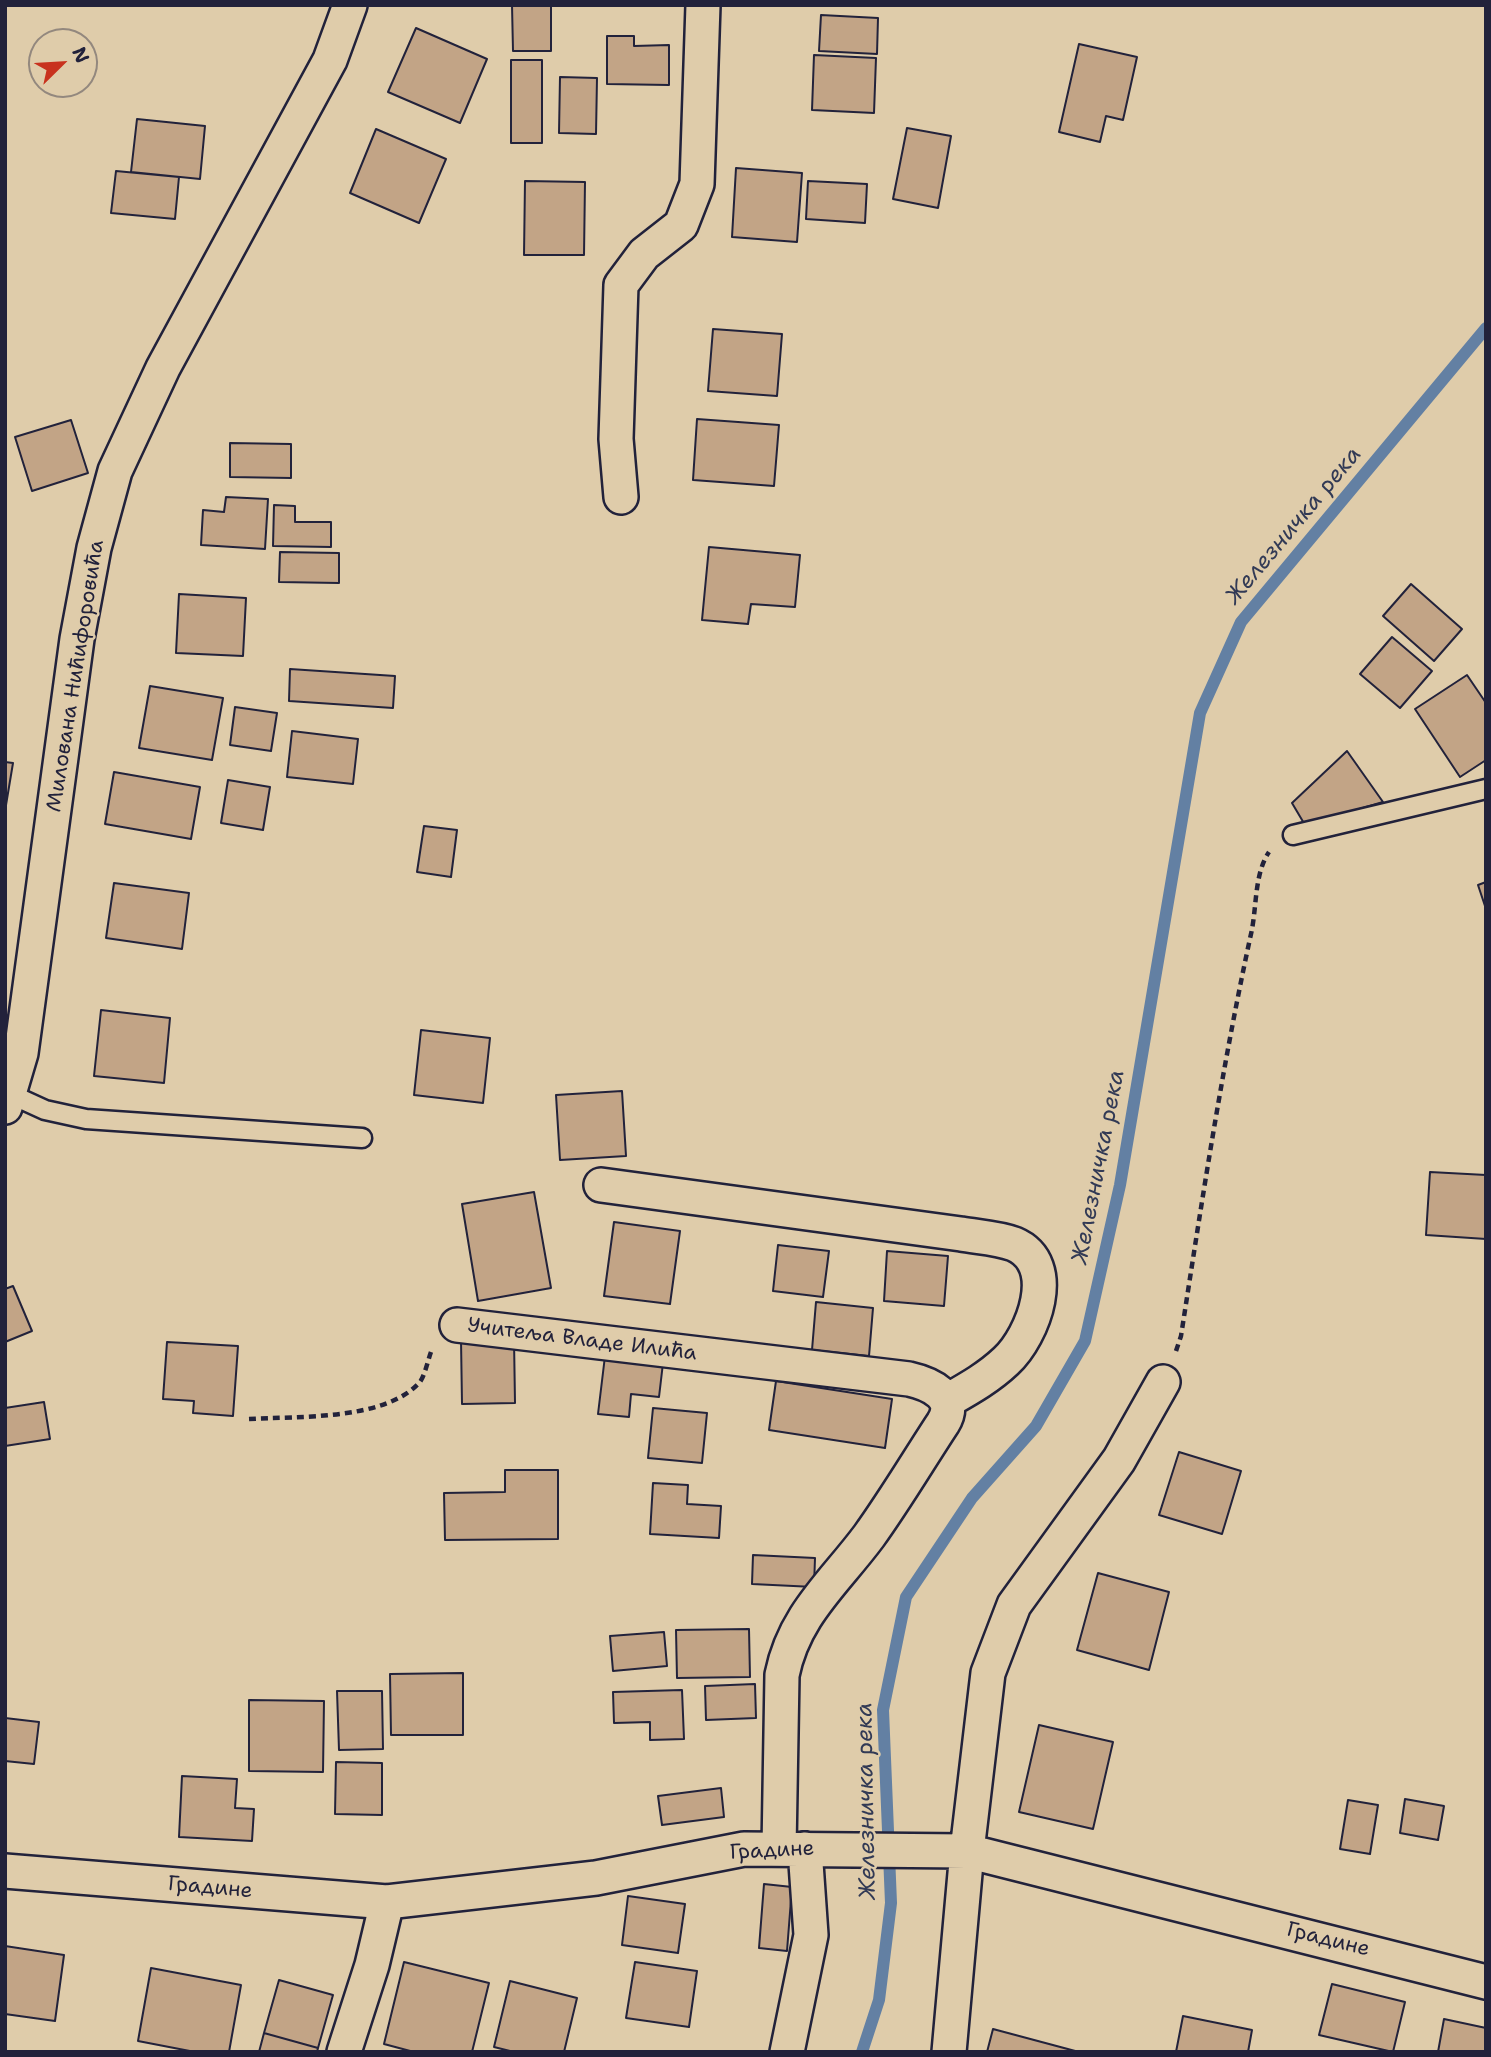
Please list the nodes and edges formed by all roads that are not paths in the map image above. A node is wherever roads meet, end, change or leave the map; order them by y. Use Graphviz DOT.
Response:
graph roads {
  1 [pos="350,5"];
  2 [pos="703,5"];
  3 [pos="621,497"];
  4 [pos="1486,789"];
  5 [pos="1293,835"];
  6 [pos="8,1100"];
  7 [pos="362,1138"];
  8 [pos="601,1185"];
  9 [pos="457,1325"];
  10 [pos="1163,1382"];
  11 [pos="947,1402"];
  12 [pos="792,1849"];
  13 [pos="967,1851"];
  14 [pos="5,1871"];
  15 [pos="387,1902"];
  16 [pos="1486,1982"];
  17 [pos="344,2052"];
  18 [pos="787,2052"];
  19 [pos="949,2052"];
  1 -- 6 [label="street, Милована Нићифоровића"];
  2 -- 3 [label="street"];
  4 -- 5 [label="lane"];
  6 -- 7 [label="lane"];
  8 -- 11 [label="street"];
  9 -- 11 [label="street, Учитеља Владе Илића"];
  10 -- 13 [label="street"];
  11 -- 12 [label="street"];
  12 -- 13 [label="street, Градине"];
  12 -- 15 [label="street, Градине"];
  12 -- 18 [label="street"];
  13 -- 16 [label="street, Градине"];
  13 -- 19 [label="street"];
  14 -- 15 [label="street, Градине"];
  15 -- 17 [label="street"];
}
